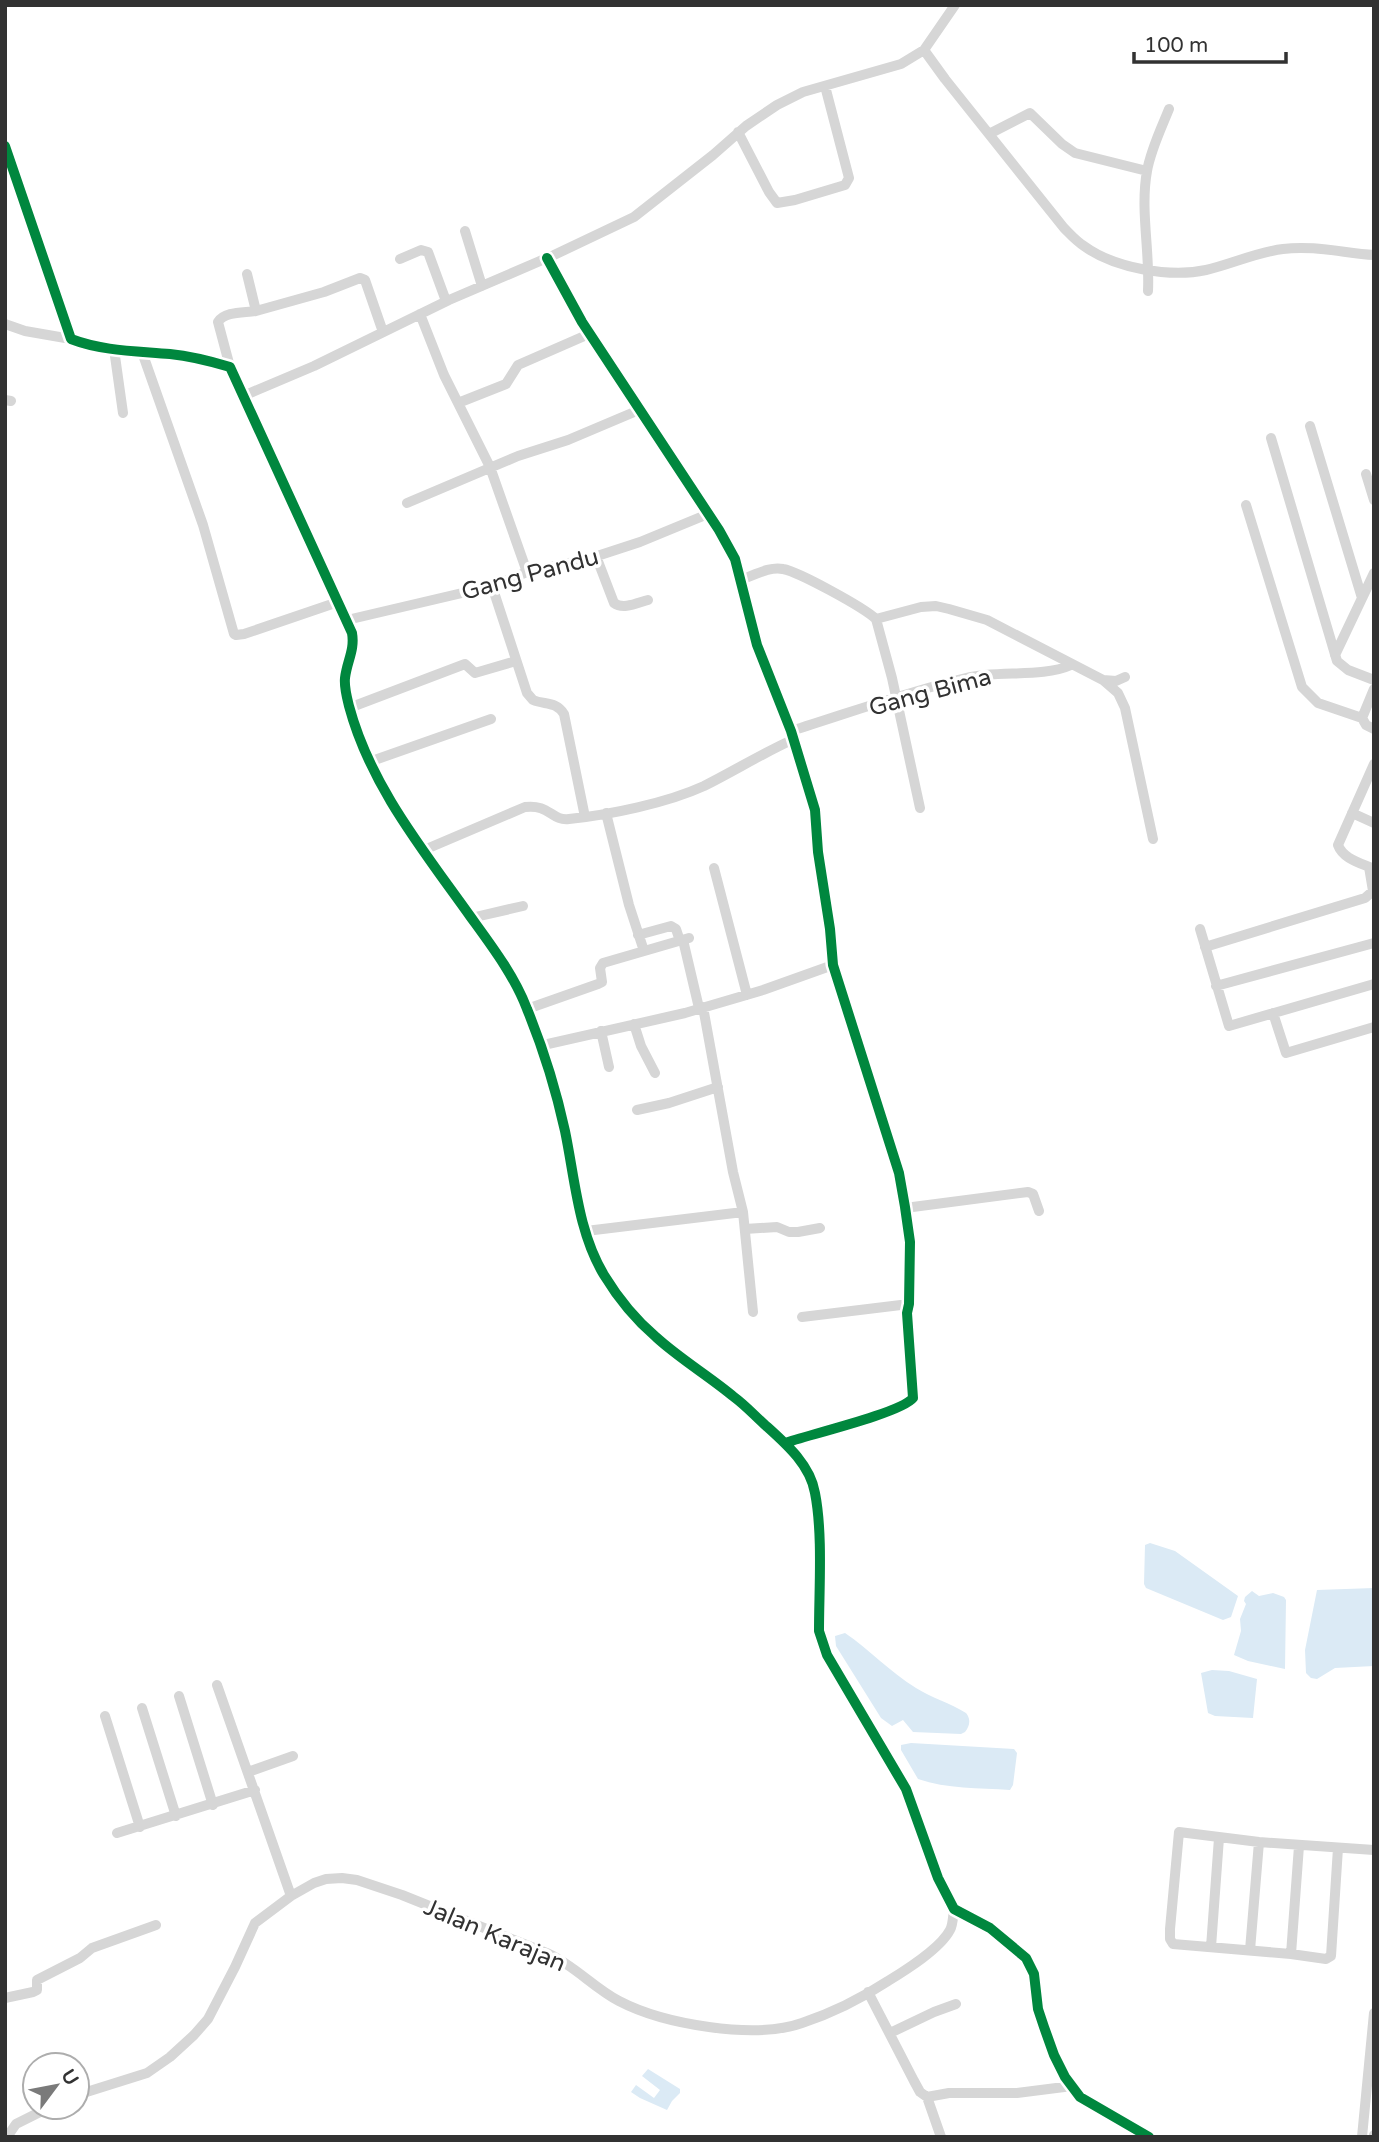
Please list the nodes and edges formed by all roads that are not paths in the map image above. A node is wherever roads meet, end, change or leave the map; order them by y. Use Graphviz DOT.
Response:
graph roads {
  1 [pos="955,5"];
  2 [pos="924,50"];
  3 [pos="825,86"];
  4 [pos="1169,109"];
  5 [pos="738,132"];
  6 [pos="989,134"];
  7 [pos="5,146"];
  8 [pos="1147,171"];
  9 [pos="10,178"];
  10 [pos="466,231"];
  11 [pos="1374,256"];
  12 [pos="547,258"];
  13 [pos="400,259"];
  14 [pos="1149,271"];
  15 [pos="247,274"];
  16 [pos="482,286"];
  17 [pos="1148,291"];
  18 [pos="446,301"];
  19 [pos="256,311"];
  20 [pos="420,314"];
  21 [pos="5,324"];
  22 [pos="383,332"];
  23 [pos="589,334"];
  24 [pos="71,339"];
  25 [pos="114,349"];
  26 [pos="142,352"];
  27 [pos="230,366"];
  28 [pos="243,396"];
  29 [pos="458,404"];
  30 [pos="639,410"];
  31 [pos="123,413"];
  32 [pos="1310,426"];
  33 [pos="1271,438"];
  34 [pos="491,467"];
  35 [pos="1366,474"];
  36 [pos="1374,500"];
  37 [pos="407,503"];
  38 [pos="1246,505"];
  39 [pos="708,514"];
  40 [pos="596,556"];
  41 [pos="527,572"];
  42 [pos="1374,573"];
  43 [pos="740,580"];
  44 [pos="492,586"];
  45 [pos="1362,598"];
  46 [pos="648,600"];
  47 [pos="338,602"];
  48 [pos="876,618"];
  49 [pos="347,620"];
  50 [pos="1335,655"];
  51 [pos="516,661"];
  52 [pos="1071,665"];
  53 [pos="1125,677"];
  54 [pos="1103,680"];
  55 [pos="1374,680"];
  56 [pos="1374,689"];
  57 [pos="896,697"];
  58 [pos="349,708"];
  59 [pos="1362,718"];
  60 [pos="491,719"];
  61 [pos="1374,729"];
  62 [pos="793,735"];
  63 [pos="369,762"];
  64 [pos="1374,764"];
  65 [pos="1371,780"];
  66 [pos="920,808"];
  67 [pos="606,813"];
  68 [pos="1352,813"];
  69 [pos="585,817"];
  70 [pos="1374,823"];
  71 [pos="1153,839"];
  72 [pos="424,850"];
  73 [pos="714,868"];
  74 [pos="1371,868"];
  75 [pos="1373,893"];
  76 [pos="523,906"];
  77 [pos="471,918"];
  78 [pos="1200,929"];
  79 [pos="638,934"];
  80 [pos="684,940"];
  81 [pos="1374,943"];
  82 [pos="1205,947"];
  83 [pos="644,951"];
  84 [pos="833,965"];
  85 [pos="1374,984"];
  86 [pos="1216,986"];
  87 [pos="747,995"];
  88 [pos="701,1008"];
  89 [pos="527,1009"];
  90 [pos="1273,1013"];
  91 [pos="634,1024"];
  92 [pos="1374,1027"];
  93 [pos="601,1031"];
  94 [pos="539,1046"];
  95 [pos="609,1067"];
  96 [pos="656,1073"];
  97 [pos="718,1087"];
  98 [pos="637,1110"];
  99 [pos="905,1208"];
  100 [pos="1040,1211"];
  101 [pos="743,1212"];
  102 [pos="820,1228"];
  103 [pos="745,1229"];
  104 [pos="586,1231"];
  105 [pos="909,1304"];
  106 [pos="752,1312"];
  107 [pos="802,1317"];
  108 [pos="785,1443"];
  109 [pos="217,1685"];
  110 [pos="179,1696"];
  111 [pos="142,1708"];
  112 [pos="105,1716"];
  113 [pos="293,1756"];
  114 [pos="248,1772"];
  115 [pos="255,1790"];
  116 [pos="213,1805"];
  117 [pos="176,1816"];
  118 [pos="140,1827"];
  119 [pos="117,1833"];
  120 [pos="1219,1838"];
  121 [pos="1259,1842"];
  122 [pos="1299,1846"];
  123 [pos="1338,1849"];
  124 [pos="1374,1850"];
  125 [pos="290,1896"];
  126 [pos="954,1909"];
  127 [pos="156,1926"];
  128 [pos="1210,1947"];
  129 [pos="1250,1950"];
  130 [pos="1291,1954"];
  131 [pos="869,1992"];
  132 [pos="5,1998"];
  133 [pos="956,2004"];
  134 [pos="1374,2012"];
  135 [pos="890,2033"];
  136 [pos="1072,2086"];
  137 [pos="91,2091"];
  138 [pos="927,2097"];
  139 [pos="22,2121"];
  140 [pos="7,2137"];
  141 [pos="941,2137"];
  142 [pos="1149,2137"];
  143 [pos="1362,2137"];
  1 -- 2 [label="street"];
  2 -- 3 [label="street"];
  2 -- 6 [label="street"];
  3 -- 5 [label="street"];
  3 -- 5 [label="street"];
  4 -- 8 [label="street"];
  5 -- 12 [label="street"];
  6 -- 8 [label="street"];
  6 -- 14 [label="street"];
  7 -- 9 [label="street"];
  8 -- 14 [label="street"];
  9 -- 24 [label="street"];
  10 -- 16 [label="street"];
  11 -- 14 [label="street"];
  12 -- 16 [label="street"];
  12 -- 23 [label="street"];
  13 -- 18 [label="street"];
  14 -- 17 [label="street"];
  15 -- 19 [label="street"];
  16 -- 18 [label="street"];
  18 -- 20 [label="street"];
  19 -- 22 [label="street"];
  19 -- 27 [label="street"];
  20 -- 22 [label="street"];
  20 -- 29 [label="street"];
  21 -- 24 [label="street"];
  22 -- 28 [label="street"];
  23 -- 29 [label="street"];
  23 -- 30 [label="street"];
  24 -- 25 [label="street"];
  25 -- 26 [label="street"];
  25 -- 31 [label="street"];
  26 -- 27 [label="street"];
  26 -- 47 [label="street"];
  27 -- 28 [label="street"];
  28 -- 47 [label="street"];
  29 -- 34 [label="street"];
  30 -- 34 [label="street"];
  30 -- 39 [label="street"];
  32 -- 45 [label="street"];
  33 -- 50 [label="street"];
  34 -- 37 [label="street"];
  34 -- 41 [label="street"];
  35 -- 36 [label="street"];
  38 -- 59 [label="street"];
  39 -- 40 [label="street, Gang Pandu"];
  39 -- 43 [label="street"];
  40 -- 41 [label="street, Gang Pandu"];
  40 -- 46 [label="street"];
  41 -- 44 [label="street, Gang Pandu"];
  42 -- 45 [label="street"];
  43 -- 48 [label="street"];
  43 -- 62 [label="street"];
  44 -- 49 [label="street, Gang Pandu"];
  44 -- 51 [label="street"];
  45 -- 50 [label="street"];
  47 -- 49 [label="street"];
  48 -- 52 [label="street"];
  48 -- 57 [label="street"];
  49 -- 58 [label="street"];
  50 -- 55 [label="street"];
  51 -- 58 [label="street"];
  51 -- 69 [label="street"];
  52 -- 54 [label="street"];
  52 -- 57 [label="street, Gang Bima"];
  53 -- 54 [label="street"];
  54 -- 71 [label="street"];
  56 -- 59 [label="street"];
  57 -- 62 [label="street, Gang Bima"];
  57 -- 66 [label="street"];
  58 -- 63 [label="street"];
  59 -- 61 [label="street"];
  60 -- 63 [label="street"];
  62 -- 67 [label="street, Gang Bima"];
  62 -- 84 [label="street"];
  63 -- 72 [label="street"];
  64 -- 65 [label="street"];
  65 -- 68 [label="street"];
  67 -- 69 [label="street, Gang Bima"];
  67 -- 79 [label="street"];
  68 -- 70 [label="street"];
  68 -- 74 [label="street"];
  69 -- 72 [label="street, Gang Bima"];
  72 -- 77 [label="street"];
  73 -- 87 [label="street"];
  74 -- 75 [label="street"];
  75 -- 82 [label="street"];
  76 -- 77 [label="street"];
  77 -- 89 [label="street"];
  78 -- 82 [label="street"];
  79 -- 80 [label="street"];
  79 -- 83 [label="street"];
  80 -- 83 [label="street"];
  80 -- 88 [label="street"];
  81 -- 86 [label="street"];
  82 -- 86 [label="street"];
  83 -- 89 [label="street"];
  84 -- 87 [label="street"];
  84 -- 99 [label="street"];
  85 -- 90 [label="street"];
  86 -- 90 [label="street"];
  87 -- 88 [label="street"];
  88 -- 91 [label="street"];
  88 -- 97 [label="street"];
  89 -- 94 [label="street"];
  90 -- 92 [label="street"];
  91 -- 93 [label="street"];
  91 -- 96 [label="street"];
  93 -- 94 [label="street"];
  93 -- 95 [label="street"];
  94 -- 104 [label="street"];
  97 -- 98 [label="street"];
  97 -- 101 [label="street"];
  99 -- 100 [label="street"];
  99 -- 105 [label="street"];
  101 -- 103 [label="street"];
  101 -- 104 [label="street"];
  102 -- 103 [label="street"];
  103 -- 106 [label="street"];
  104 -- 108 [label="street"];
  105 -- 107 [label="street"];
  105 -- 108 [label="street"];
  108 -- 126 [label="street"];
  109 -- 114 [label="street"];
  110 -- 116 [label="street"];
  111 -- 117 [label="street"];
  112 -- 118 [label="street"];
  113 -- 114 [label="street"];
  114 -- 115 [label="street"];
  115 -- 116 [label="street"];
  115 -- 125 [label="street"];
  116 -- 117 [label="street"];
  117 -- 118 [label="street"];
  118 -- 119 [label="street"];
  120 -- 121 [label="street"];
  120 -- 128 [label="street"];
  120 -- 128 [label="street"];
  121 -- 122 [label="street"];
  121 -- 129 [label="street"];
  122 -- 123 [label="street"];
  122 -- 130 [label="street"];
  123 -- 124 [label="street"];
  123 -- 130 [label="street"];
  125 -- 131 [label="street, Jalan Karajan"];
  125 -- 137 [label="street, Jalan Karajan"];
  126 -- 131 [label="street, Jalan Karajan"];
  126 -- 136 [label="street"];
  127 -- 132 [label="street"];
  128 -- 129 [label="street"];
  129 -- 130 [label="street"];
  131 -- 135 [label="street"];
  133 -- 135 [label="street"];
  134 -- 143 [label="street"];
  135 -- 138 [label="street"];
  136 -- 138 [label="street"];
  136 -- 142 [label="street"];
  138 -- 141 [label="street"];
  139 -- 140 [label="street"];
}
